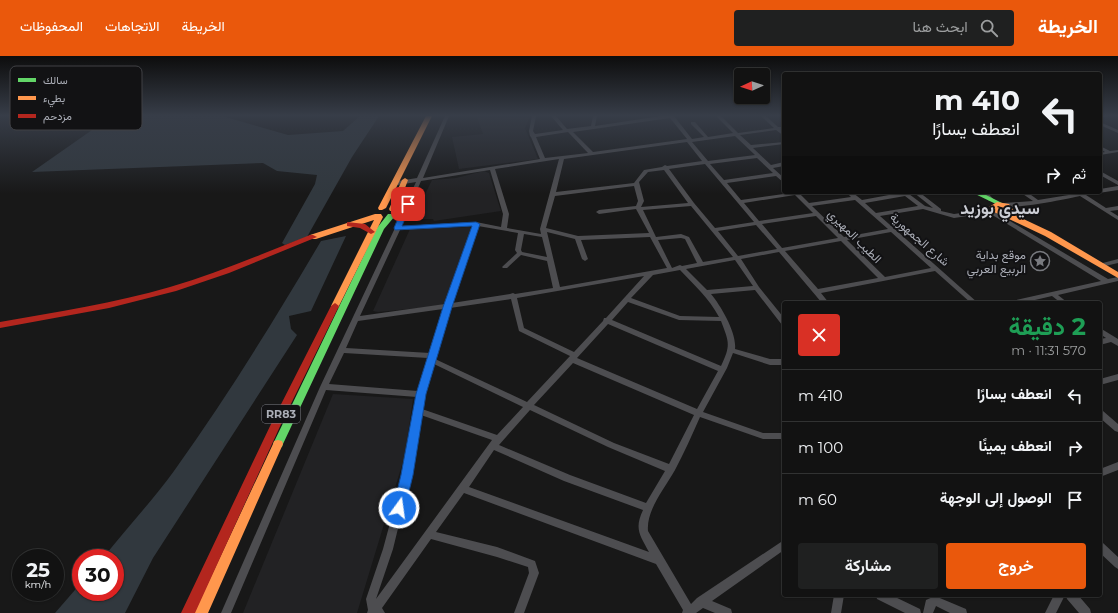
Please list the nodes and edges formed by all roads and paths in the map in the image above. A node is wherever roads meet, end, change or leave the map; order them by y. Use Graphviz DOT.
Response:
graph roads {
  1 [pos="417,142"];
  2 [pos="422,142"];
  3 [pos="435,142"];
  4 [pos="535,142"];
  5 [pos="580,142"];
  6 [pos="682,142"];
  7 [pos="691,142"];
  8 [pos="744,142"];
  9 [pos="782,143"];
  10 [pos="750,148"];
  11 [pos="1102,148"];
  12 [pos="1118,151"];
  13 [pos="1109,152"];
  14 [pos="591,153"];
  15 [pos="1102,154"];
  16 [pos="758,156"];
  17 [pos="562,158"];
  18 [pos="543,160"];
  19 [pos="706,163"];
  20 [pos="782,164"];
  21 [pos="666,167"];
  22 [pos="769,167"];
  23 [pos="492,168"];
  24 [pos="776,174"];
  25 [pos="1102,174"];
  26 [pos="419,179"];
  27 [pos="782,179"];
  28 [pos="400,181"];
  29 [pos="722,182"];
  30 [pos="1118,183"];
  31 [pos="635,184"];
  32 [pos="1118,188"];
  33 [pos="1102,191"];
  34 [pos="554,194"];
  35 [pos="789,194"];
  36 [pos="796,194"];
  37 [pos="852,194"];
  38 [pos="900,194"];
  39 [pos="908,194"];
  40 [pos="919,194"];
  41 [pos="976,194"];
  42 [pos="986,194"];
  43 [pos="1026,194"];
  44 [pos="1065,194"];
  45 [pos="1086,194"];
  46 [pos="1081,195"];
  47 [pos="1069,197"];
  48 [pos="859,200"];
  49 [pos="740,202"];
  50 [pos="1038,202"];
  51 [pos="692,204"];
  52 [pos="808,206"];
  53 [pos="923,207"];
  54 [pos="639,208"];
  55 [pos="1000,208"];
  56 [pos="1118,208"];
  57 [pos="1106,210"];
  58 [pos="392,212"];
  59 [pos="599,212"];
  60 [pos="380,213"];
  61 [pos="817,214"];
  62 [pos="944,214"];
  63 [pos="876,215"];
  64 [pos="1118,218"];
  65 [pos="758,223"];
  66 [pos="476,224"];
  67 [pos="348,225"];
  68 [pos="398,228"];
  69 [pos="504,228"];
  70 [pos="713,230"];
  71 [pos="892,230"];
  72 [pos="370,232"];
  73 [pos="520,232"];
  74 [pos="543,233"];
  75 [pos="653,237"];
  76 [pos="578,238"];
  77 [pos="842,239"];
  78 [pos="780,250"];
  79 [pos="520,253"];
  80 [pos="737,258"];
  81 [pos="585,259"];
  82 [pos="550,260"];
  83 [pos="1118,261"];
  84 [pos="701,264"];
  85 [pos="1101,265"];
  86 [pos="505,267"];
  87 [pos="680,267"];
  88 [pos="670,269"];
  89 [pos="936,269"];
  90 [pos="650,274"];
  91 [pos="1118,275"];
  92 [pos="883,279"];
  93 [pos="1118,279"];
  94 [pos="1106,281"];
  95 [pos="757,288"];
  96 [pos="557,289"];
  97 [pos="706,292"];
  98 [pos="816,292"];
  99 [pos="1053,294"];
  100 [pos="513,295"];
  101 [pos="626,299"];
  102 [pos="824,301"];
  103 [pos="973,301"];
  104 [pos="1021,301"];
  105 [pos="1062,301"];
  106 [pos="447,307"];
  107 [pos="355,319"];
  108 [pos="724,319"];
  109 [pos="606,320"];
  110 [pos="782,320"];
  111 [pos="0,326"];
  112 [pos="1102,331"];
  113 [pos="1115,341"];
  114 [pos="1102,342"];
  115 [pos="341,350"];
  116 [pos="731,350"];
  117 [pos="573,357"];
  118 [pos="432,358"];
  119 [pos="782,362"];
  120 [pos="722,370"];
  121 [pos="1117,379"];
  122 [pos="1102,382"];
  123 [pos="324,387"];
  124 [pos="421,394"];
  125 [pos="529,406"];
  126 [pos="418,411"];
  127 [pos="698,413"];
  128 [pos="1102,415"];
  129 [pos="1118,429"];
  130 [pos="782,436"];
  131 [pos="495,443"];
  132 [pos="1118,466"];
  133 [pos="671,469"];
  134 [pos="1102,472"];
  135 [pos="462,488"];
  136 [pos="648,508"];
  137 [pos="429,534"];
  138 [pos="782,545"];
  139 [pos="1102,547"];
  140 [pos="1114,555"];
  141 [pos="659,560"];
  142 [pos="1118,564"];
  143 [pos="839,597"];
  144 [pos="885,597"];
  145 [pos="1059,597"];
  146 [pos="1072,597"];
  147 [pos="701,602"];
  148 [pos="375,612"];
  149 [pos="688,612"];
  150 [pos="188,613"];
  151 [pos="201,613"];
  152 [pos="226,613"];
  153 [pos="519,613"];
  154 [pos="727,613"];
  155 [pos="836,613"];
  156 [pos="916,613"];
  157 [pos="928,613"];
  158 [pos="962,613"];
  159 [pos="1050,613"];
  160 [pos="1086,613"];
  1 -- 28 [label="main road, RR83"];
  2 -- 28 [label="main road, RR83"];
  3 -- 26 [label="street"];
  4 -- 18 [label="street"];
  5 -- 14 [label="street"];
  6 -- 14 [label="street"];
  7 -- 19 [label="street"];
  8 -- 10 [label="street"];
  9 -- 10 [label="street"];
  10 -- 16 [label="street"];
  11 -- 13 [label="street"];
  12 -- 13 [label="street"];
  13 -- 15 [label="street"];
  14 -- 17 [label="street"];
  16 -- 19 [label="street"];
  16 -- 22 [label="street"];
  17 -- 18 [label="street"];
  17 -- 34 [label="street"];
  18 -- 23 [label="street"];
  19 -- 21 [label="street"];
  19 -- 29 [label="street"];
  20 -- 22 [label="street"];
  21 -- 31 [label="street"];
  21 -- 51 [label="street"];
  22 -- 24 [label="street"];
  23 -- 26 [label="street"];
  23 -- 69 [label="street"];
  24 -- 27 [label="street"];
  24 -- 29 [label="street"];
  25 -- 30 [label="street"];
  26 -- 28 [label="street"];
  26 -- 68 [label="street"];
  28 -- 58 [label="main road, RR83"];
  28 -- 60 [label="main road, RR83"];
  29 -- 49 [label="street"];
  31 -- 34 [label="street"];
  31 -- 54 [label="street"];
  32 -- 33 [label="street"];
  34 -- 74 [label="street"];
  35 -- 49 [label="street"];
  36 -- 52 [label="street, الطيب المهيري"];
  37 -- 48 [label="street, شارع الجمهورية"];
  38 -- 48 [label="street"];
  39 -- 53 [label="street"];
  40 -- 62 [label="street"];
  41 -- 55 [label="main road"];
  42 -- 55 [label="street"];
  43 -- 50 [label="street"];
  44 -- 47 [label="street"];
  45 -- 46 [label="street"];
  46 -- 47 [label="street"];
  46 -- 57 [label="street"];
  47 -- 50 [label="street"];
  48 -- 52 [label="street"];
  48 -- 63 [label="street, شارع الجمهورية"];
  49 -- 65 [label="street"];
  50 -- 55 [label="street"];
  51 -- 54 [label="street"];
  51 -- 70 [label="street"];
  52 -- 61 [label="street, الطيب المهيري"];
  53 -- 62 [label="street"];
  53 -- 63 [label="street"];
  54 -- 59 [label="street"];
  54 -- 75 [label="street"];
  55 -- 62 [label="street"];
  55 -- 85 [label="main road"];
  55 -- 94 [label="street"];
  56 -- 57 [label="street"];
  57 -- 64 [label="street"];
  58 -- 60 [label="main road"];
  58 -- 151 [label="main road, RR83"];
  60 -- 67 [label="main road"];
  60 -- 72 [label="main road, RR83"];
  61 -- 65 [label="street"];
  61 -- 77 [label="street, الطيب المهيري"];
  63 -- 71 [label="street, شارع الجمهورية"];
  65 -- 70 [label="street"];
  65 -- 78 [label="street"];
  66 -- 68 [label="street"];
  66 -- 69 [label="street"];
  66 -- 106 [label="street"];
  67 -- 72 [label="main road"];
  67 -- 111 [label="main road"];
  68 -- 107 [label="street"];
  69 -- 73 [label="street"];
  70 -- 80 [label="street"];
  71 -- 77 [label="street"];
  71 -- 89 [label="street, شارع الجمهورية"];
  72 -- 150 [label="main road, RR83"];
  73 -- 74 [label="street"];
  73 -- 79 [label="street"];
  74 -- 76 [label="street"];
  74 -- 82 [label="street"];
  75 -- 76 [label="street"];
  75 -- 84 [label="street"];
  75 -- 88 [label="street"];
  76 -- 81 [label="street"];
  77 -- 78 [label="street"];
  77 -- 92 [label="street, الطيب المهيري"];
  78 -- 80 [label="street"];
  78 -- 98 [label="street"];
  79 -- 82 [label="street"];
  79 -- 86 [label="street"];
  80 -- 84 [label="street"];
  80 -- 95 [label="street"];
  82 -- 96 [label="street"];
  83 -- 85 [label="street"];
  84 -- 87 [label="street"];
  85 -- 91 [label="main road"];
  87 -- 88 [label="street"];
  87 -- 97 [label="street"];
  88 -- 90 [label="street"];
  89 -- 92 [label="street"];
  89 -- 103 [label="street, شارع الجمهورية"];
  90 -- 96 [label="street"];
  90 -- 101 [label="street"];
  92 -- 98 [label="street"];
  93 -- 94 [label="street"];
  94 -- 99 [label="street"];
  95 -- 97 [label="street"];
  95 -- 110 [label="street"];
  96 -- 100 [label="street"];
  97 -- 108 [label="street"];
  98 -- 102 [label="street"];
  99 -- 104 [label="street"];
  99 -- 105 [label="street"];
  100 -- 106 [label="street"];
  100 -- 117 [label="street"];
  101 -- 108 [label="street"];
  101 -- 109 [label="street"];
  106 -- 107 [label="street"];
  106 -- 118 [label="street"];
  107 -- 115 [label="street"];
  108 -- 116 [label="street"];
  109 -- 117 [label="street"];
  109 -- 120 [label="street"];
  112 -- 113 [label="street"];
  113 -- 114 [label="street"];
  115 -- 118 [label="street"];
  115 -- 123 [label="street"];
  116 -- 119 [label="street"];
  116 -- 120 [label="street"];
  117 -- 125 [label="street"];
  117 -- 127 [label="street"];
  118 -- 124 [label="street"];
  118 -- 125 [label="street"];
  120 -- 127 [label="street"];
  121 -- 122 [label="street"];
  123 -- 124 [label="street"];
  123 -- 152 [label="street"];
  124 -- 126 [label="street"];
  125 -- 131 [label="street"];
  125 -- 133 [label="street"];
  126 -- 131 [label="street"];
  126 -- 148 [label="street"];
  127 -- 130 [label="street"];
  127 -- 133 [label="street"];
  128 -- 129 [label="street"];
  131 -- 135 [label="street"];
  131 -- 136 [label="street"];
  132 -- 134 [label="street"];
  133 -- 136 [label="street"];
  135 -- 137 [label="street"];
  135 -- 141 [label="street"];
  136 -- 141 [label="street"];
  137 -- 148 [label="street"];
  137 -- 153 [label="street"];
  138 -- 147 [label="street"];
  139 -- 140 [label="street"];
  140 -- 142 [label="street"];
  141 -- 149 [label="street"];
  143 -- 155 [label="street"];
  144 -- 156 [label="street"];
  145 -- 159 [label="street"];
  146 -- 160 [label="street"];
  147 -- 149 [label="street"];
  147 -- 154 [label="street"];
  157 -- 158 [label="street"];
}
